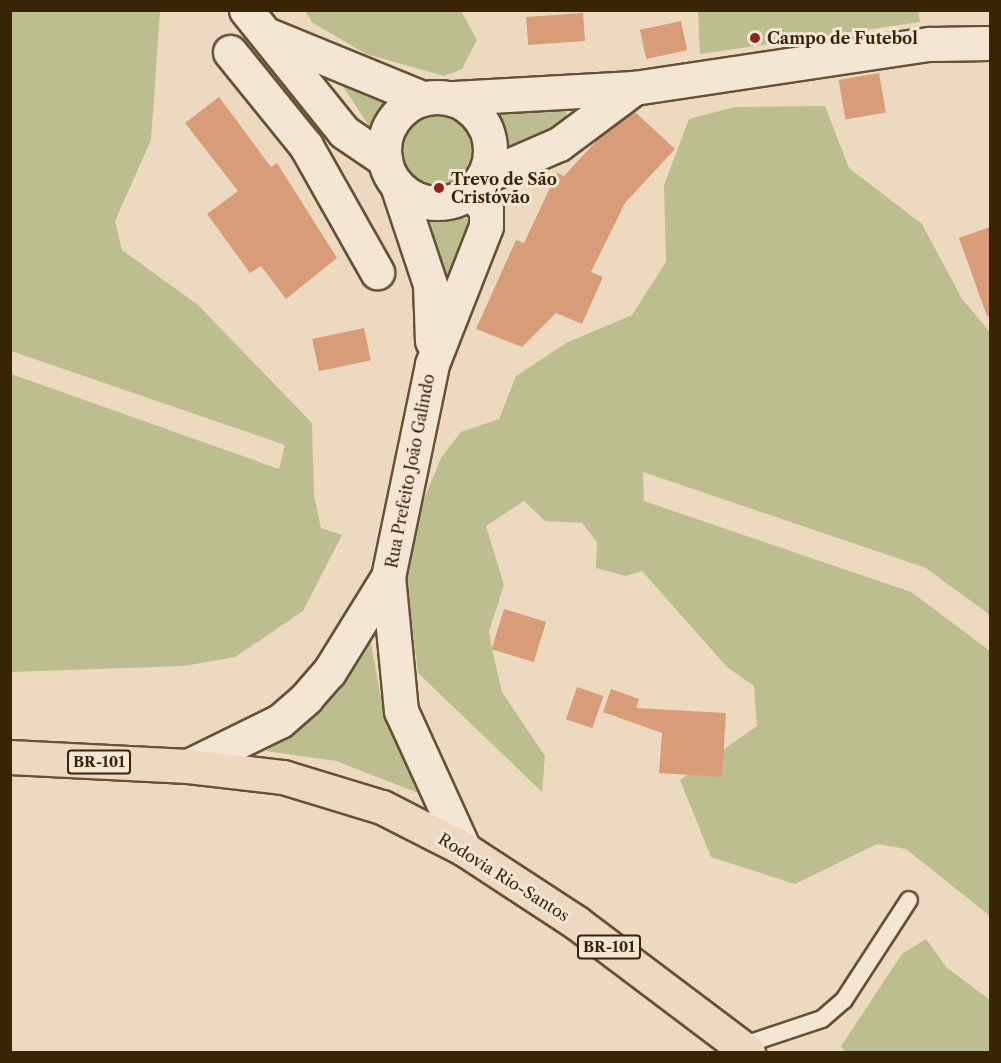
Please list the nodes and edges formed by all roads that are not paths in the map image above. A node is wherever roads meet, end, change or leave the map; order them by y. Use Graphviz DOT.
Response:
graph roads {
  1 [pos="253,21"];
  2 [pos="990,43"];
  3 [pos="230,52"];
  4 [pos="634,88"];
  5 [pos="422,98"];
  6 [pos="454,98"];
  7 [pos="344,132"];
  8 [pos="306,146"];
  9 [pos="391,172"];
  10 [pos="477,185"];
  11 [pos="377,272"];
  12 [pos="432,364"];
  13 [pos="388,577"];
  14 [pos="10,757"];
  15 [pos="188,766"];
  16 [pos="464,849"];
  17 [pos="909,900"];
  18 [pos="745,1049"];
  1 -- 5 [label="main road"];
  1 -- 7 [label="main road"];
  2 -- 4 [label="main road"];
  3 -- 8 [label="main road"];
  4 -- 6 [label="main road"];
  4 -- 10 [label="main road"];
  5 -- 6 [label="main road"];
  5 -- 9 [label="main road"];
  6 -- 10 [label="main road"];
  7 -- 8 [label="main road"];
  7 -- 9 [label="main road"];
  8 -- 11 [label="main road"];
  9 -- 10 [label="main road"];
  9 -- 12 [label="main road, Rua Prefeito João Galindo"];
  10 -- 12 [label="main road, Rua Prefeito João Galindo"];
  12 -- 13 [label="main road, Rua Prefeito João Galindo"];
  13 -- 15 [label="main road, Rua Prefeito João Galindo"];
  13 -- 16 [label="main road, Rua Prefeito João Galindo"];
  14 -- 15 [label="highway, Rodovia Rio-Santos / BR-101"];
  15 -- 16 [label="highway, Rodovia Rio-Santos / BR-101"];
  16 -- 18 [label="highway, Rodovia Rio-Santos / BR-101"];
  17 -- 18 [label="lane"];
}
